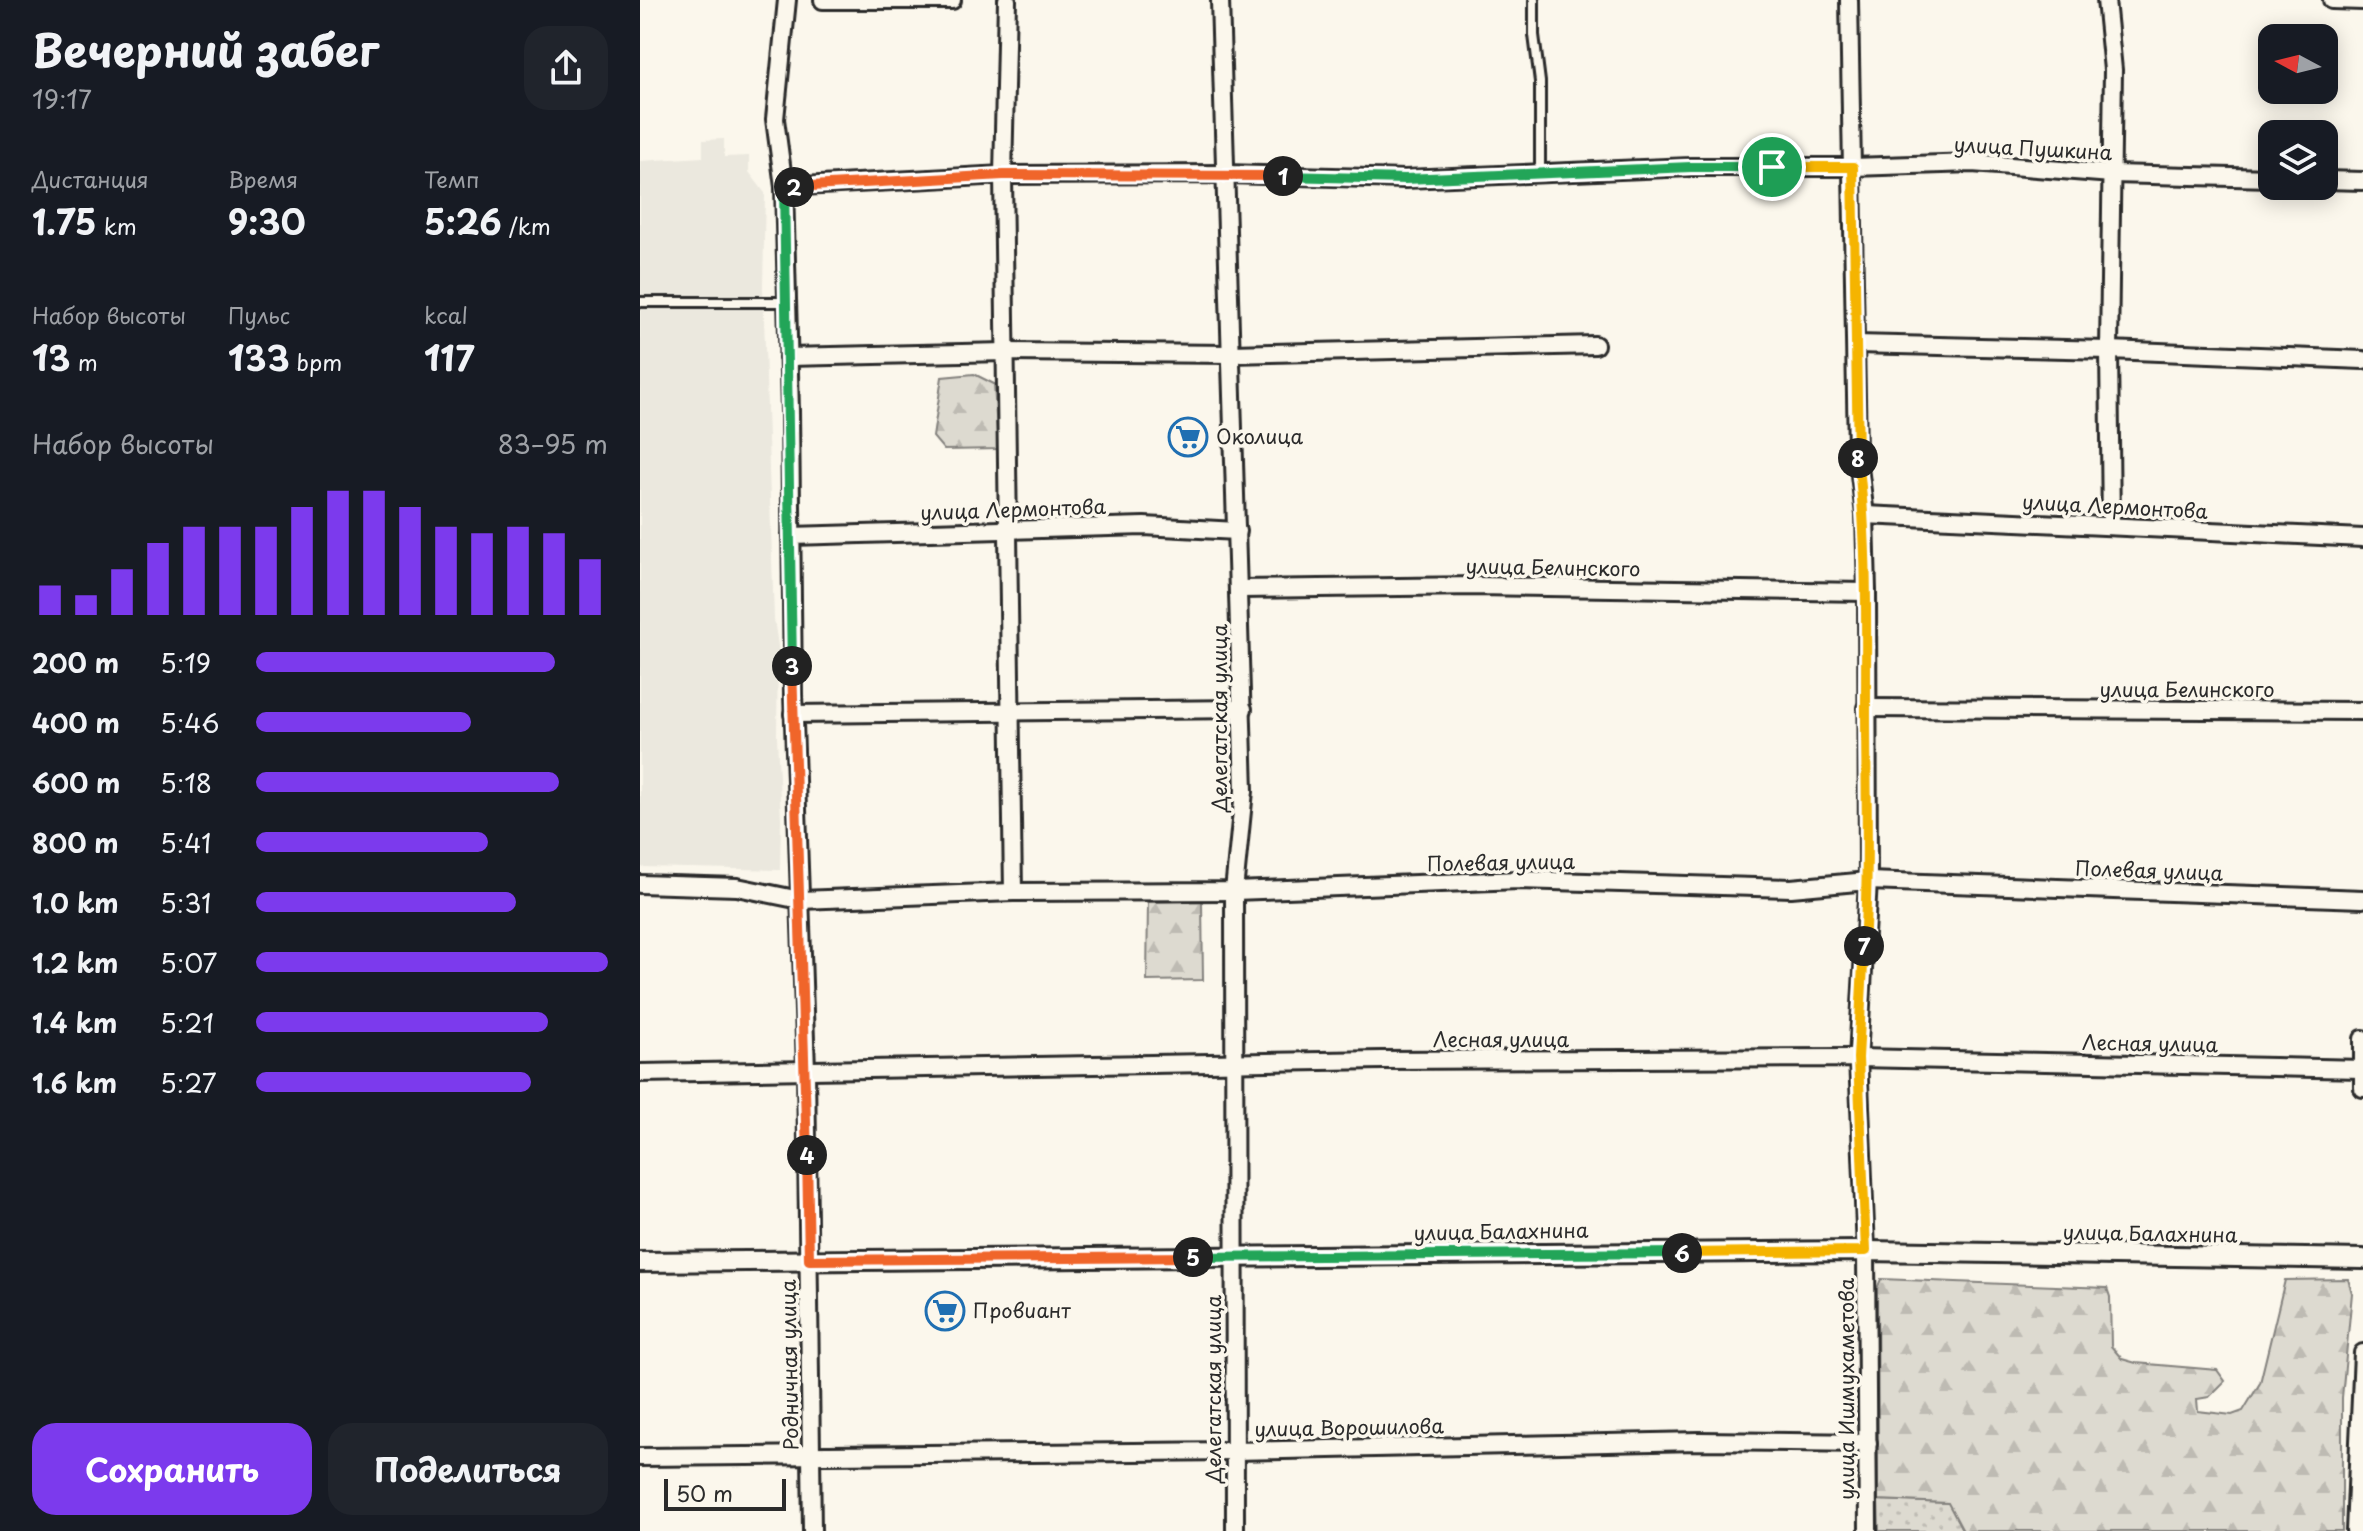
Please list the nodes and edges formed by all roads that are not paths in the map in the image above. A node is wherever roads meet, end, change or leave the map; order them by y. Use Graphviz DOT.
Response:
graph roads {
  1 [pos="787,0"];
  2 [pos="823,0"];
  3 [pos="952,0"];
  4 [pos="1007,0"];
  5 [pos="1220,0"];
  6 [pos="1534,0"];
  7 [pos="1849,0"];
  8 [pos="2106,0"];
  9 [pos="2332,0"];
  10 [pos="2363,1"];
  11 [pos="1853,167"];
  12 [pos="1540,173"];
  13 [pos="1226,174"];
  14 [pos="2112,174"];
  15 [pos="1003,175"];
  16 [pos="2258,178"];
  17 [pos="2338,180"];
  18 [pos="2363,181"];
  19 [pos="784,187"];
  20 [pos="640,302"];
  21 [pos="786,302"];
  22 [pos="1856,344"];
  23 [pos="1595,345"];
  24 [pos="2109,350"];
  25 [pos="1005,352"];
  26 [pos="1232,354"];
  27 [pos="788,357"];
  28 [pos="2363,360"];
  29 [pos="1865,515"];
  30 [pos="2111,526"];
  31 [pos="1007,530"];
  32 [pos="1237,531"];
  33 [pos="791,536"];
  34 [pos="2363,538"];
  35 [pos="1239,589"];
  36 [pos="1867,592"];
  37 [pos="1866,708"];
  38 [pos="1243,709"];
  39 [pos="2363,711"];
  40 [pos="1012,713"];
  41 [pos="793,714"];
  42 [pos="1868,881"];
  43 [pos="640,884"];
  44 [pos="1234,891"];
  45 [pos="1013,892"];
  46 [pos="2363,899"];
  47 [pos="800,900"];
  48 [pos="2363,1039"];
  49 [pos="1858,1058"];
  50 [pos="1234,1064"];
  51 [pos="806,1069"];
  52 [pos="2363,1069"];
  53 [pos="640,1073"];
  54 [pos="2363,1088"];
  55 [pos="1866,1251"];
  56 [pos="1234,1257"];
  57 [pos="2363,1259"];
  58 [pos="809,1260"];
  59 [pos="640,1262"];
  60 [pos="2363,1353"];
  61 [pos="1868,1443"];
  62 [pos="1234,1451"];
  63 [pos="811,1456"];
  64 [pos="640,1457"];
  65 [pos="2361,1459"];
  66 [pos="812,1531"];
  67 [pos="1235,1531"];
  68 [pos="1868,1531"];
  69 [pos="2355,1531"];
  1 -- 19 [label="street, Родничная улица"];
  2 -- 3 [label="street"];
  4 -- 15 [label="street"];
  5 -- 13 [label="street, Делегатская улица"];
  6 -- 12 [label="lane"];
  7 -- 11 [label="street, улица Ишмухаметова"];
  8 -- 14 [label="street"];
  9 -- 10 [label="street"];
  11 -- 12 [label="street, улица Пушкина"];
  11 -- 14 [label="street, улица Пушкина"];
  11 -- 22 [label="street, улица Ишмухаметова"];
  12 -- 13 [label="street, улица Пушкина"];
  13 -- 15 [label="street, улица Пушкина"];
  13 -- 26 [label="street, Делегатская улица"];
  14 -- 16 [label="street, улица Пушкина"];
  14 -- 24 [label="street"];
  15 -- 19 [label="street, улица Пушкина"];
  15 -- 25 [label="street"];
  17 -- 18 [label="street"];
  19 -- 21 [label="street, Родничная улица"];
  20 -- 21 [label="lane"];
  21 -- 27 [label="street, Родничная улица"];
  22 -- 24 [label="street"];
  22 -- 29 [label="street, улица Ишмухаметова"];
  23 -- 26 [label="street"];
  24 -- 28 [label="street"];
  24 -- 30 [label="street"];
  25 -- 26 [label="street"];
  25 -- 27 [label="street"];
  25 -- 31 [label="street"];
  26 -- 32 [label="street, Делегатская улица"];
  27 -- 33 [label="street, Родничная улица"];
  29 -- 30 [label="street, улица Лермонтова"];
  29 -- 36 [label="street, улица Ишмухаметова"];
  30 -- 34 [label="street, улица Лермонтова"];
  31 -- 32 [label="street, улица Лермонтова"];
  31 -- 33 [label="street, улица Лермонтова"];
  31 -- 40 [label="street"];
  32 -- 35 [label="street, Делегатская улица"];
  33 -- 41 [label="street, Родничная улица"];
  35 -- 36 [label="street, улица Белинского"];
  35 -- 38 [label="street, Делегатская улица"];
  36 -- 37 [label="street, улица Ишмухаметова"];
  37 -- 39 [label="street, улица Белинского"];
  37 -- 42 [label="street, улица Ишмухаметова"];
  38 -- 40 [label="street"];
  38 -- 44 [label="street, Делегатская улица"];
  40 -- 41 [label="street"];
  40 -- 45 [label="street"];
  41 -- 47 [label="street, Родничная улица"];
  42 -- 44 [label="street, Полевая улица"];
  42 -- 46 [label="street, Полевая улица"];
  42 -- 49 [label="street, улица Ишмухаметова"];
  43 -- 47 [label="street, Полевая улица"];
  44 -- 45 [label="street, Полевая улица"];
  44 -- 50 [label="street, Делегатская улица"];
  45 -- 47 [label="street, Полевая улица"];
  47 -- 51 [label="street, Родничная улица"];
  48 -- 52 [label="street"];
  49 -- 50 [label="street, Лесная улица"];
  49 -- 52 [label="street, Лесная улица"];
  49 -- 55 [label="street, улица Ишмухаметова"];
  50 -- 51 [label="street, Лесная улица"];
  50 -- 56 [label="street, Делегатская улица"];
  51 -- 53 [label="street, Лесная улица"];
  51 -- 58 [label="street, Родничная улица"];
  52 -- 54 [label="street"];
  55 -- 56 [label="street, улица Балахнина"];
  55 -- 57 [label="street, улица Балахнина"];
  55 -- 61 [label="street, улица Ишмухаметова"];
  56 -- 58 [label="street, улица Балахнина"];
  56 -- 62 [label="street, Делегатская улица"];
  58 -- 59 [label="street, улица Балахнина"];
  58 -- 63 [label="street, Родничная улица"];
  60 -- 65 [label="street"];
  61 -- 62 [label="street, улица Ворошилова"];
  61 -- 68 [label="street, улица Ишмухаметова"];
  62 -- 63 [label="street, улица Ворошилова"];
  62 -- 67 [label="street, Делегатская улица"];
  63 -- 64 [label="street, улица Ворошилова"];
  63 -- 66 [label="street, Родничная улица"];
  65 -- 69 [label="street"];
}
